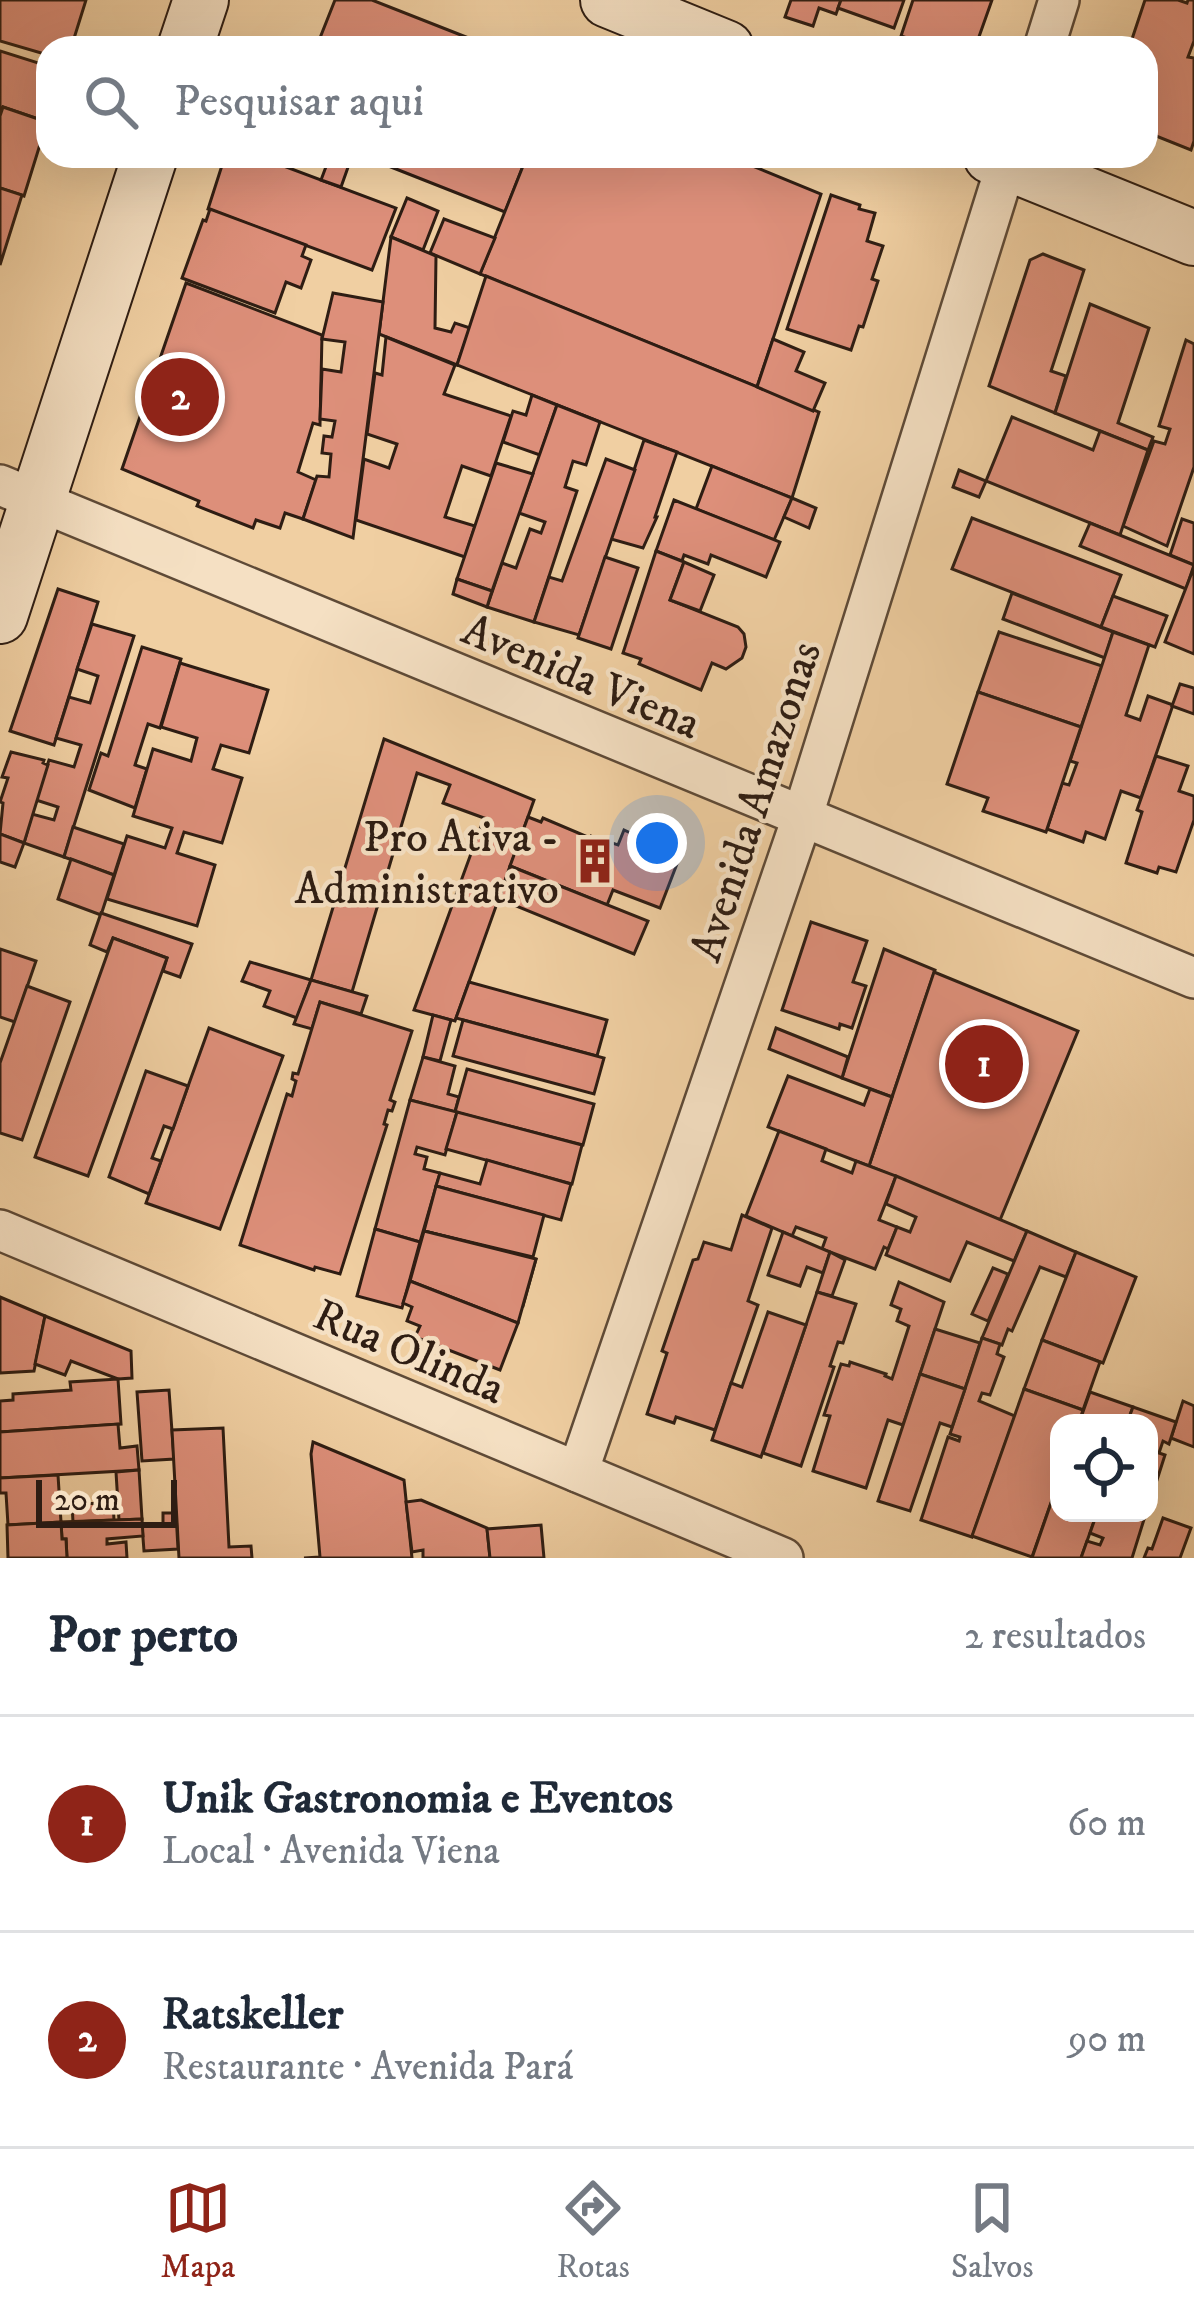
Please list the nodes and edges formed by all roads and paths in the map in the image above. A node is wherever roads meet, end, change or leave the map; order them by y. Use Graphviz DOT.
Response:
graph roads {
  1 [pos="201,0"];
  2 [pos="608,0"];
  3 [pos="1059,0"];
  4 [pos="189,36"];
  5 [pos="696,36"];
  6 [pos="1048,36"];
  7 [pos="145,168"];
  8 [pos="1000,168"];
  9 [pos="1027,168"];
  10 [pos="1194,238"];
  11 [pos="19,492"];
  12 [pos="0,616"];
  13 [pos="802,818"];
  14 [pos="1194,978"];
  15 [pos="0,1230"];
  16 [pos="578,1472"];
  17 [pos="783,1558"];
  1 -- 4 [label="street"];
  2 -- 5 [label="street"];
  3 -- 6 [label="street"];
  7 -- 11 [label="street"];
  8 -- 13 [label="street, Avenida Amazonas"];
  9 -- 10 [label="street"];
  11 -- 12 [label="street"];
  11 -- 13 [label="street, Avenida Viena"];
  13 -- 14 [label="street, Avenida Viena"];
  13 -- 16 [label="street, Avenida Amazonas"];
  15 -- 16 [label="street, Rua Olinda"];
  16 -- 17 [label="street, Rua Olinda"];
}
